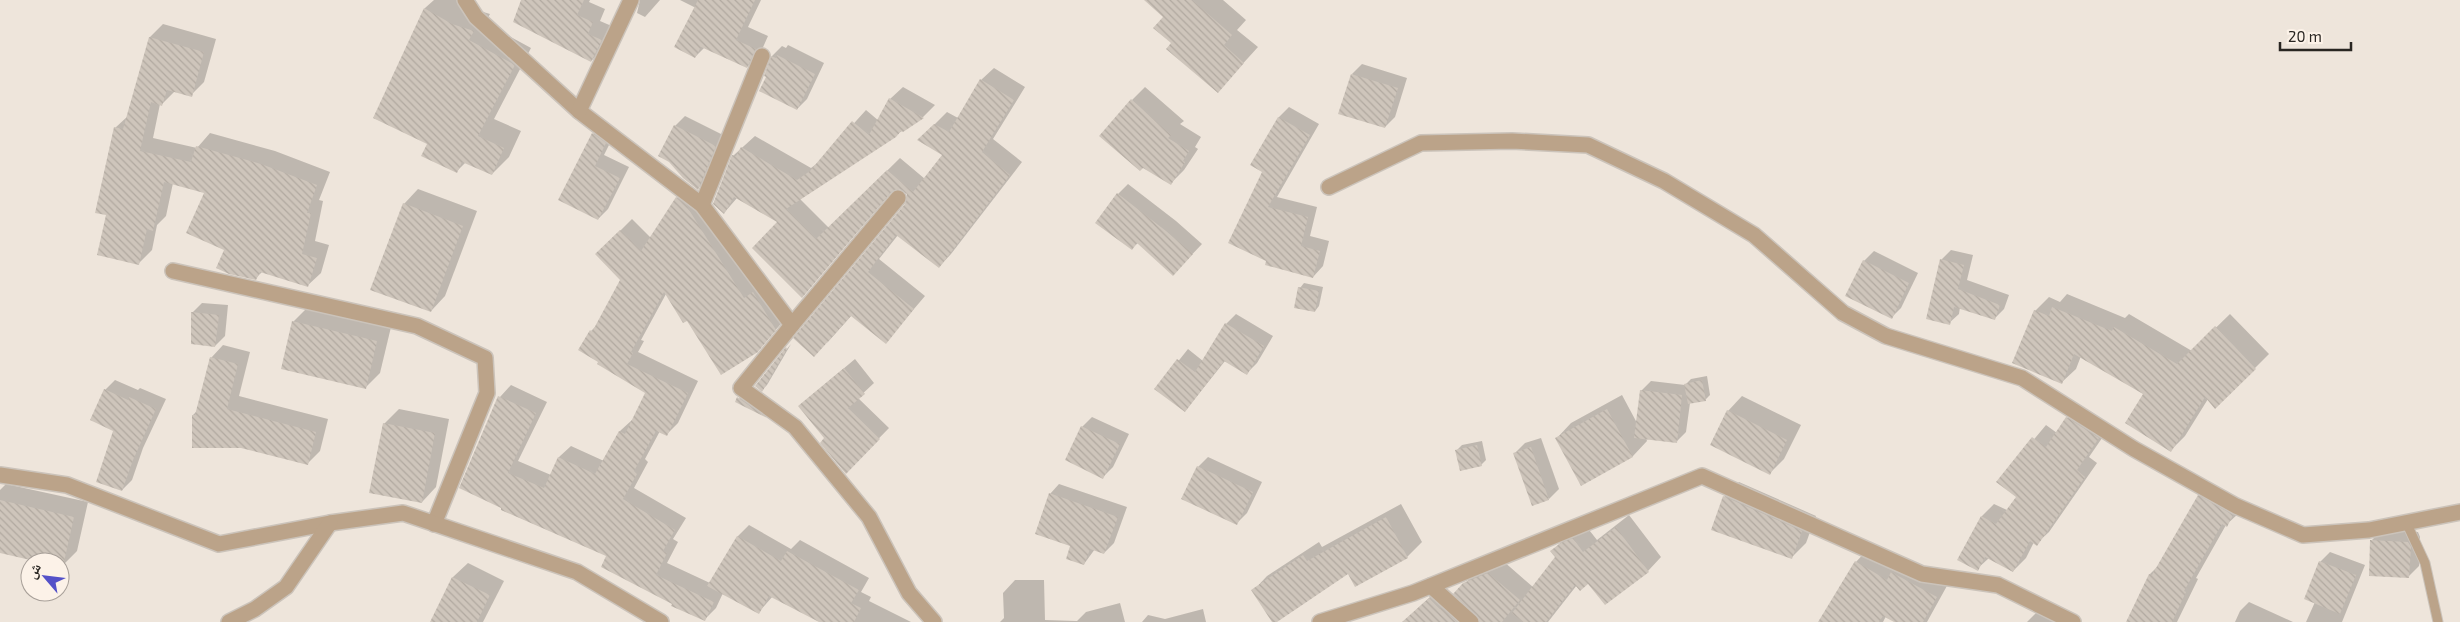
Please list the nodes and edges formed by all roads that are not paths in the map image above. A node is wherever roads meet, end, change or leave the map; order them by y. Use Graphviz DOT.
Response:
graph roads {
  1 [pos="465,0"];
  2 [pos="631,0"];
  3 [pos="762,56"];
  4 [pos="579,111"];
  5 [pos="1329,187"];
  6 [pos="898,198"];
  7 [pos="702,205"];
  8 [pos="173,271"];
  9 [pos="792,325"];
  10 [pos="0,475"];
  11 [pos="2460,512"];
  12 [pos="2406,522"];
  13 [pos="330,523"];
  14 [pos="434,524"];
  15 [pos="1432,586"];
  16 [pos="229,622"];
  17 [pos="661,622"];
  18 [pos="934,622"];
  19 [pos="1320,622"];
  20 [pos="1471,622"];
  21 [pos="2073,622"];
  22 [pos="2438,622"];
  1 -- 4 [label="street"];
  2 -- 4 [label="street"];
  3 -- 7 [label="street"];
  4 -- 7 [label="street"];
  5 -- 12 [label="street"];
  6 -- 9 [label="street"];
  7 -- 9 [label="street"];
  8 -- 14 [label="street"];
  9 -- 18 [label="street"];
  10 -- 13 [label="street"];
  11 -- 12 [label="street"];
  12 -- 22 [label="lane"];
  13 -- 14 [label="street"];
  13 -- 16 [label="street"];
  14 -- 17 [label="street"];
  15 -- 19 [label="street"];
  15 -- 20 [label="street"];
  15 -- 21 [label="street"];
}
